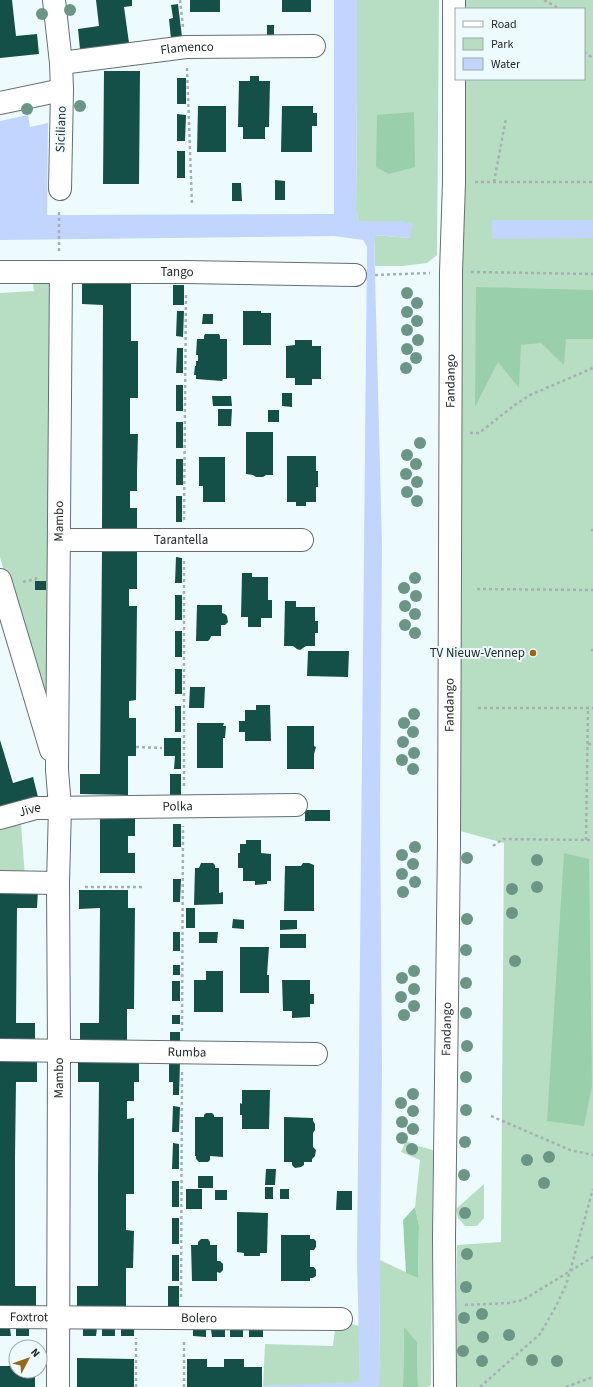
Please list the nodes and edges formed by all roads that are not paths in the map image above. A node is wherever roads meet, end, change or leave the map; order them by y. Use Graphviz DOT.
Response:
graph roads {
  1 [pos="54,0"];
  2 [pos="454,0"];
  3 [pos="314,46"];
  4 [pos="61,63"];
  5 [pos="62,90"];
  6 [pos="0,103"];
  7 [pos="60,190"];
  8 [pos="60,261"];
  9 [pos="0,272"];
  10 [pos="355,275"];
  11 [pos="60,540"];
  12 [pos="302,540"];
  13 [pos="1,584"];
  14 [pos="57,770"];
  15 [pos="296,805"];
  16 [pos="60,807"];
  17 [pos="0,818"];
  18 [pos="0,882"];
  19 [pos="58,883"];
  20 [pos="0,1050"];
  21 [pos="59,1051"];
  22 [pos="316,1054"];
  23 [pos="0,1317"];
  24 [pos="58,1317"];
  25 [pos="341,1319"];
  26 [pos="58,1387"];
  27 [pos="445,1387"];
  1 -- 4 [label="street, Siciliano"];
  2 -- 27 [label="street, Fandango"];
  3 -- 4 [label="street, Flamenco"];
  4 -- 5 [label="street, Siciliano"];
  5 -- 6 [label="street"];
  5 -- 7 [label="street, Siciliano"];
  8 -- 9 [label="street, Tango"];
  8 -- 10 [label="street, Tango"];
  8 -- 11 [label="street, Mambo"];
  11 -- 12 [label="street, Tarantella"];
  11 -- 14 [label="street, Mambo"];
  13 -- 14 [label="street, Mambo"];
  14 -- 16 [label="street, Mambo"];
  15 -- 16 [label="street, Polka"];
  16 -- 17 [label="street, Jive"];
  16 -- 19 [label="street, Mambo"];
  18 -- 19 [label="street"];
  19 -- 21 [label="street, Mambo"];
  20 -- 21 [label="street, Rumba"];
  21 -- 22 [label="street, Rumba"];
  21 -- 24 [label="street, Mambo"];
  23 -- 24 [label="street, Foxtrot"];
  24 -- 25 [label="street, Bolero"];
  24 -- 26 [label="street, Mambo"];
}
